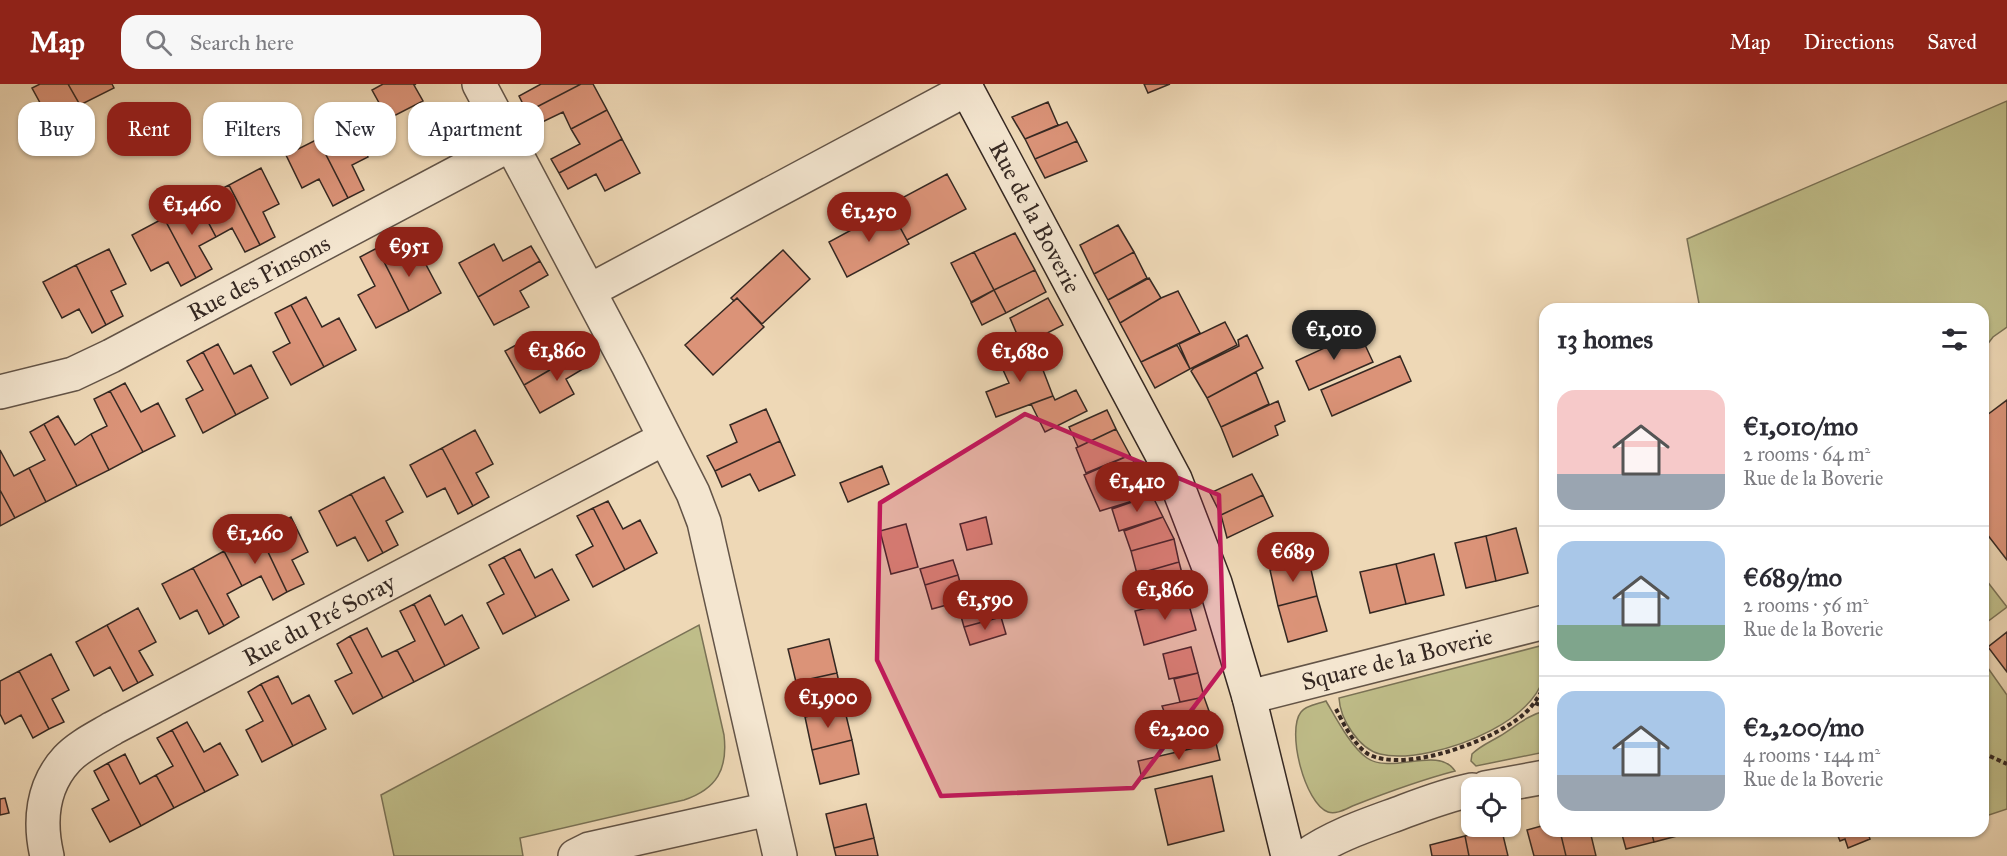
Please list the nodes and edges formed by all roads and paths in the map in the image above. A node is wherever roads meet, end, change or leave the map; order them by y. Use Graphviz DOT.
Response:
graph roads {
  1 [pos="479,84"];
  2 [pos="965,87"];
  3 [pos="489,102"];
  4 [pos="488,156"];
  5 [pos="517,156"];
  6 [pos="589,291"];
  7 [pos="0,392"];
  8 [pos="665,438"];
  9 [pos="1539,624"];
  10 [pos="1539,695"];
  11 [pos="1250,697"];
  12 [pos="1333,703"];
  13 [pos="1535,703"];
  14 [pos="1539,705"];
  15 [pos="1989,756"];
  16 [pos="2007,764"];
  17 [pos="1539,778"];
  18 [pos="1521,781"];
  19 [pos="1461,793"];
  20 [pos="769,809"];
  21 [pos="46,856"];
  22 [pos="576,856"];
  23 [pos="780,856"];
  24 [pos="1288,856"];
  25 [pos="1305,856"];
  1 -- 3 [label="street"];
  2 -- 6 [label="street"];
  2 -- 11 [label="street, Rue de la Boverie"];
  4 -- 7 [label="street, Rue des Pinsons"];
  5 -- 6 [label="street"];
  6 -- 8 [label="street"];
  8 -- 20 [label="street"];
  8 -- 21 [label="street, Rue du Pré Soray"];
  9 -- 11 [label="street, Square de la Boverie"];
  10 -- 13 [label="path"];
  11 -- 24 [label="street, Rue de la Boverie"];
  12 -- 13 [label="path"];
  13 -- 14 [label="path"];
  15 -- 16 [label="path"];
  17 -- 18 [label="street"];
  19 -- 25 [label="street"];
  20 -- 22 [label="street"];
  20 -- 23 [label="street"];
}
